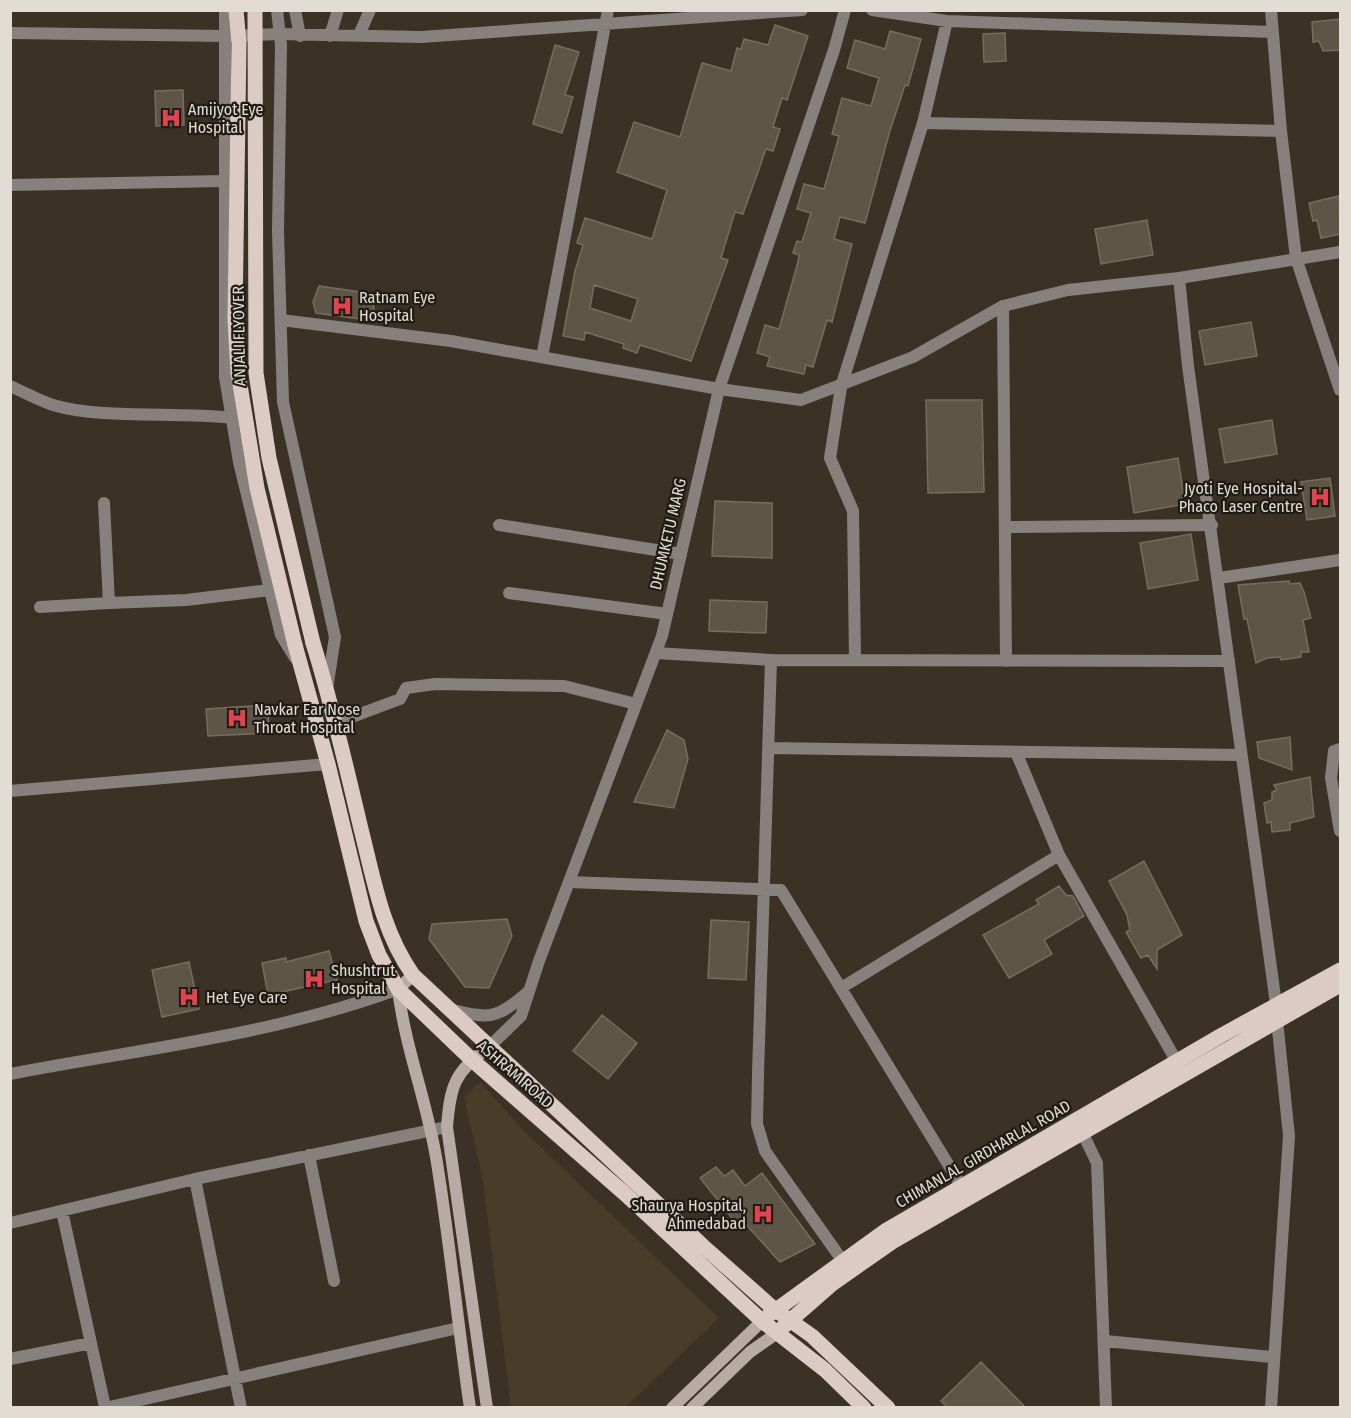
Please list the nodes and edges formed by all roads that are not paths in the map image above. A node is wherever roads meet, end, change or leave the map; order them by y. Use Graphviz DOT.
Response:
graph roads {
  1 [pos="225,10"];
  2 [pos="236,10"];
  3 [pos="255,10"];
  4 [pos="277,10"];
  5 [pos="295,10"];
  6 [pos="338,10"];
  7 [pos="370,10"];
  8 [pos="609,10"];
  9 [pos="802,10"];
  10 [pos="845,10"];
  11 [pos="872,10"];
  12 [pos="1271,10"];
  13 [pos="947,21"];
  14 [pos="606,26"];
  15 [pos="1272,32"];
  16 [pos="10,33"];
  17 [pos="279,34"];
  18 [pos="359,35"];
  19 [pos="225,36"];
  20 [pos="300,36"];
  21 [pos="330,36"];
  22 [pos="923,123"];
  23 [pos="1281,131"];
  24 [pos="225,181"];
  25 [pos="10,185"];
  26 [pos="1341,252"];
  27 [pos="1296,258"];
  28 [pos="1179,278"];
  29 [pos="1003,306"];
  30 [pos="281,320"];
  31 [pos="542,357"];
  32 [pos="10,386"];
  33 [pos="840,387"];
  34 [pos="719,389"];
  35 [pos="1341,390"];
  36 [pos="232,418"];
  37 [pos="104,503"];
  38 [pos="499,525"];
  39 [pos="1212,525"];
  40 [pos="1006,526"];
  41 [pos="681,554"];
  42 [pos="1341,560"];
  43 [pos="1219,578"];
  44 [pos="270,590"];
  45 [pos="509,593"];
  46 [pos="109,603"];
  47 [pos="40,607"];
  48 [pos="667,614"];
  49 [pos="656,653"];
  50 [pos="771,660"];
  51 [pos="855,660"];
  52 [pos="1006,661"];
  53 [pos="1228,661"];
  54 [pos="301,666"];
  55 [pos="327,689"];
  56 [pos="636,704"];
  57 [pos="336,723"];
  58 [pos="769,748"];
  59 [pos="1341,749"];
  60 [pos="1016,752"];
  61 [pos="1241,755"];
  62 [pos="328,764"];
  63 [pos="10,791"];
  64 [pos="1341,831"];
  65 [pos="1059,855"];
  66 [pos="569,882"];
  67 [pos="766,889"];
  68 [pos="1341,970"];
  69 [pos="412,975"];
  70 [pos="1341,985"];
  71 [pos="841,988"];
  72 [pos="398,989"];
  73 [pos="529,992"];
  74 [pos="448,1009"];
  75 [pos="1277,1012"];
  76 [pos="488,1048"];
  77 [pos="471,1059"];
  78 [pos="1177,1062"];
  79 [pos="10,1074"];
  80 [pos="447,1127"];
  81 [pos="431,1130"];
  82 [pos="1083,1134"];
  83 [pos="309,1155"];
  84 [pos="195,1179"];
  85 [pos="962,1187"];
  86 [pos="62,1211"];
  87 [pos="10,1223"];
  88 [pos="842,1260"];
  89 [pos="334,1281"];
  90 [pos="774,1309"];
  91 [pos="790,1318"];
  92 [pos="762,1321"];
  93 [pos="458,1328"];
  94 [pos="777,1333"];
  95 [pos="1105,1341"];
  96 [pos="91,1343"];
  97 [pos="1272,1357"];
  98 [pos="10,1359"];
  99 [pos="236,1377"];
  100 [pos="105,1407"];
  101 [pos="241,1407"];
  102 [pos="470,1407"];
  103 [pos="487,1407"];
  104 [pos="672,1407"];
  105 [pos="692,1407"];
  106 [pos="864,1407"];
  107 [pos="888,1407"];
  108 [pos="1106,1407"];
  109 [pos="1270,1407"];
  1 -- 19 [label="street"];
  2 -- 54 [label="main road, ANJALI FLYOVER, bridge"];
  3 -- 55 [label="main road, ANJALI FLYOVER, bridge"];
  4 -- 17 [label="street"];
  5 -- 20 [label="street"];
  6 -- 21 [label="street"];
  7 -- 18 [label="street"];
  8 -- 14 [label="street"];
  9 -- 14 [label="street"];
  10 -- 34 [label="street, DHUMKETU MARG"];
  11 -- 13 [label="street"];
  12 -- 15 [label="street"];
  13 -- 15 [label="street"];
  13 -- 22 [label="street"];
  14 -- 18 [label="street"];
  14 -- 31 [label="street"];
  15 -- 23 [label="street"];
  16 -- 19 [label="street"];
  17 -- 19 [label="street"];
  17 -- 20 [label="street"];
  17 -- 30 [label="street"];
  18 -- 21 [label="street"];
  19 -- 24 [label="street"];
  20 -- 21 [label="street"];
  22 -- 23 [label="street"];
  22 -- 33 [label="street"];
  23 -- 27 [label="street"];
  24 -- 25 [label="street"];
  24 -- 36 [label="street"];
  26 -- 27 [label="street"];
  27 -- 28 [label="street"];
  27 -- 35 [label="street"];
  28 -- 29 [label="street"];
  28 -- 39 [label="street"];
  29 -- 33 [label="street"];
  29 -- 40 [label="street"];
  30 -- 31 [label="street"];
  30 -- 55 [label="street"];
  31 -- 34 [label="street"];
  32 -- 36 [label="street"];
  33 -- 34 [label="street"];
  33 -- 51 [label="street"];
  34 -- 41 [label="street, DHUMKETU MARG"];
  36 -- 44 [label="street"];
  37 -- 46 [label="street"];
  38 -- 41 [label="street"];
  39 -- 40 [label="street"];
  39 -- 43 [label="street"];
  40 -- 52 [label="street"];
  41 -- 48 [label="street, DHUMKETU MARG"];
  42 -- 43 [label="street"];
  43 -- 53 [label="street"];
  44 -- 46 [label="street"];
  44 -- 54 [label="street"];
  45 -- 48 [label="street"];
  46 -- 47 [label="street"];
  48 -- 49 [label="street, DHUMKETU MARG"];
  49 -- 50 [label="street"];
  49 -- 56 [label="street, DHUMKETU MARG"];
  50 -- 51 [label="street"];
  50 -- 58 [label="street"];
  51 -- 52 [label="street"];
  52 -- 53 [label="street"];
  53 -- 61 [label="street"];
  54 -- 62 [label="main road, ASHRAM ROAD"];
  55 -- 57 [label="main road, ASHRAM ROAD"];
  56 -- 57 [label="street"];
  56 -- 66 [label="street, DHUMKETU MARG"];
  57 -- 69 [label="main road, ASHRAM ROAD"];
  58 -- 60 [label="street"];
  58 -- 67 [label="street"];
  59 -- 64 [label="street"];
  60 -- 61 [label="street"];
  60 -- 65 [label="street"];
  61 -- 75 [label="street"];
  62 -- 63 [label="street"];
  62 -- 72 [label="main road, ASHRAM ROAD"];
  65 -- 71 [label="street"];
  65 -- 78 [label="street"];
  66 -- 67 [label="street"];
  66 -- 73 [label="street, DHUMKETU MARG"];
  67 -- 71 [label="street"];
  67 -- 88 [label="street"];
  68 -- 75 [label="main road, CHIMANLAL GIRDHARLAL ROAD"];
  69 -- 72 [label="main road"];
  69 -- 74 [label="main road, ASHRAM ROAD"];
  70 -- 75 [label="main road, CHIMANLAL GIRDHARLAL ROAD"];
  71 -- 85 [label="street"];
  72 -- 77 [label="main road, ASHRAM ROAD"];
  72 -- 79 [label="street"];
  72 -- 81 [label="main road"];
  73 -- 74 [label="street"];
  73 -- 76 [label="street, DHUMKETU MARG"];
  74 -- 76 [label="main road, ASHRAM ROAD"];
  75 -- 78 [label="main road, CHIMANLAL GIRDHARLAL ROAD"];
  75 -- 82 [label="main road, CHIMANLAL GIRDHARLAL ROAD"];
  75 -- 97 [label="street"];
  76 -- 77 [label="main road"];
  76 -- 90 [label="main road, ASHRAM ROAD"];
  77 -- 80 [label="main road"];
  77 -- 92 [label="main road, ASHRAM ROAD"];
  78 -- 85 [label="main road, CHIMANLAL GIRDHARLAL ROAD"];
  80 -- 81 [label="street"];
  80 -- 103 [label="main road"];
  81 -- 83 [label="street"];
  81 -- 93 [label="main road"];
  82 -- 91 [label="main road, CHIMANLAL GIRDHARLAL ROAD"];
  82 -- 95 [label="street"];
  83 -- 84 [label="street"];
  83 -- 89 [label="street"];
  84 -- 86 [label="street"];
  84 -- 99 [label="street"];
  85 -- 88 [label="main road, CHIMANLAL GIRDHARLAL ROAD"];
  86 -- 87 [label="street"];
  86 -- 96 [label="street"];
  88 -- 90 [label="main road, CHIMANLAL GIRDHARLAL ROAD"];
  90 -- 91 [label="main road, ASHRAM ROAD"];
  90 -- 92 [label="main road, CHIMANLAL GIRDHARLAL ROAD"];
  91 -- 94 [label="main road, CHIMANLAL GIRDHARLAL ROAD"];
  91 -- 107 [label="main road, ASHRAM ROAD"];
  92 -- 94 [label="main road, ASHRAM ROAD"];
  92 -- 104 [label="main road, CHIMANLAL GIRDHARLAL ROAD"];
  93 -- 99 [label="street"];
  93 -- 102 [label="main road"];
  94 -- 105 [label="main road, CHIMANLAL GIRDHARLAL ROAD"];
  94 -- 106 [label="main road, ASHRAM ROAD"];
  95 -- 97 [label="street"];
  95 -- 108 [label="street"];
  96 -- 98 [label="street"];
  96 -- 100 [label="street"];
  97 -- 109 [label="street"];
  99 -- 100 [label="street"];
  99 -- 101 [label="street"];
}
